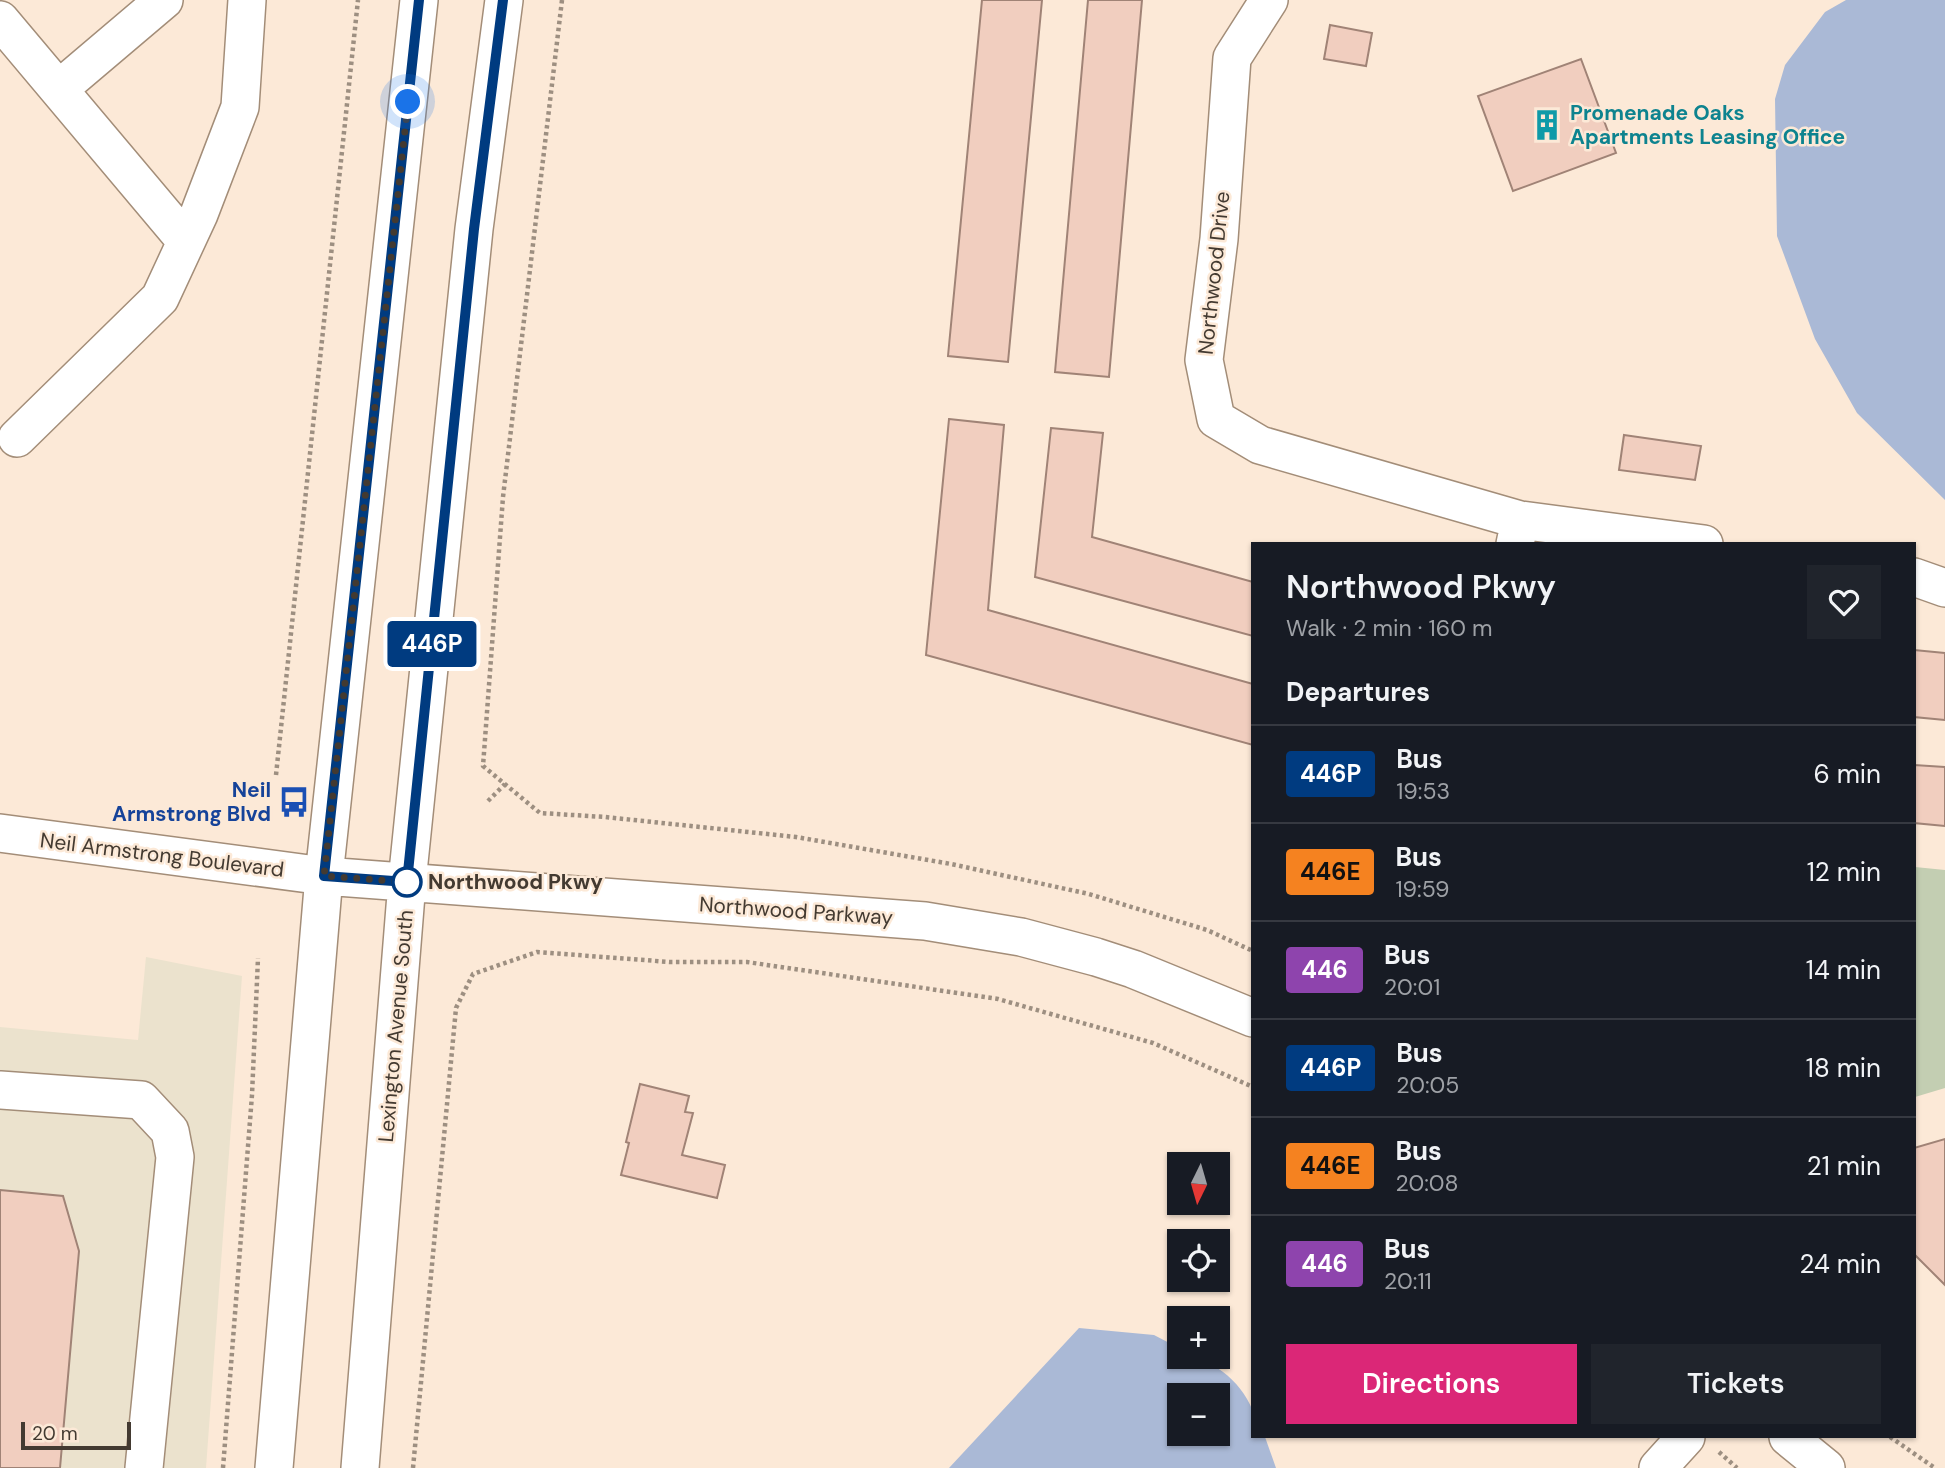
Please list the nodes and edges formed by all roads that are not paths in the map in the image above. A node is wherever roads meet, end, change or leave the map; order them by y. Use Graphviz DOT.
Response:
graph roads {
  1 [pos="164,0"];
  2 [pos="247,0"];
  3 [pos="419,0"];
  4 [pos="503,0"];
  5 [pos="1269,0"];
  6 [pos="0,20"];
  7 [pos="59,89"];
  8 [pos="187,241"];
  9 [pos="6,436"];
  10 [pos="1518,532"];
  11 [pos="1673,542"];
  12 [pos="1916,579"];
  13 [pos="1945,587"];
  14 [pos="0,833"];
  15 [pos="324,876"];
  16 [pos="407,882"];
  17 [pos="1251,1017"];
  18 [pos="0,1090"];
  19 [pos="1685,1438"];
  20 [pos="1789,1438"];
  21 [pos="144,1468"];
  22 [pos="274,1468"];
  23 [pos="360,1468"];
  24 [pos="1658,1468"];
  25 [pos="1826,1468"];
  1 -- 7 [label="street"];
  2 -- 8 [label="street"];
  3 -- 15 [label="street"];
  4 -- 16 [label="street, Lexington Avenue South"];
  5 -- 10 [label="street, Northwood Drive"];
  6 -- 7 [label="street"];
  7 -- 8 [label="street"];
  8 -- 9 [label="street"];
  10 -- 11 [label="street, Northwood Drive"];
  12 -- 13 [label="street"];
  14 -- 15 [label="street, Neil Armstrong Boulevard"];
  15 -- 16 [label="street, Northwood Parkway"];
  15 -- 22 [label="street"];
  16 -- 17 [label="street, Northwood Parkway"];
  16 -- 23 [label="street, Lexington Avenue South"];
  18 -- 21 [label="street"];
  19 -- 24 [label="street"];
  20 -- 25 [label="street"];
}
